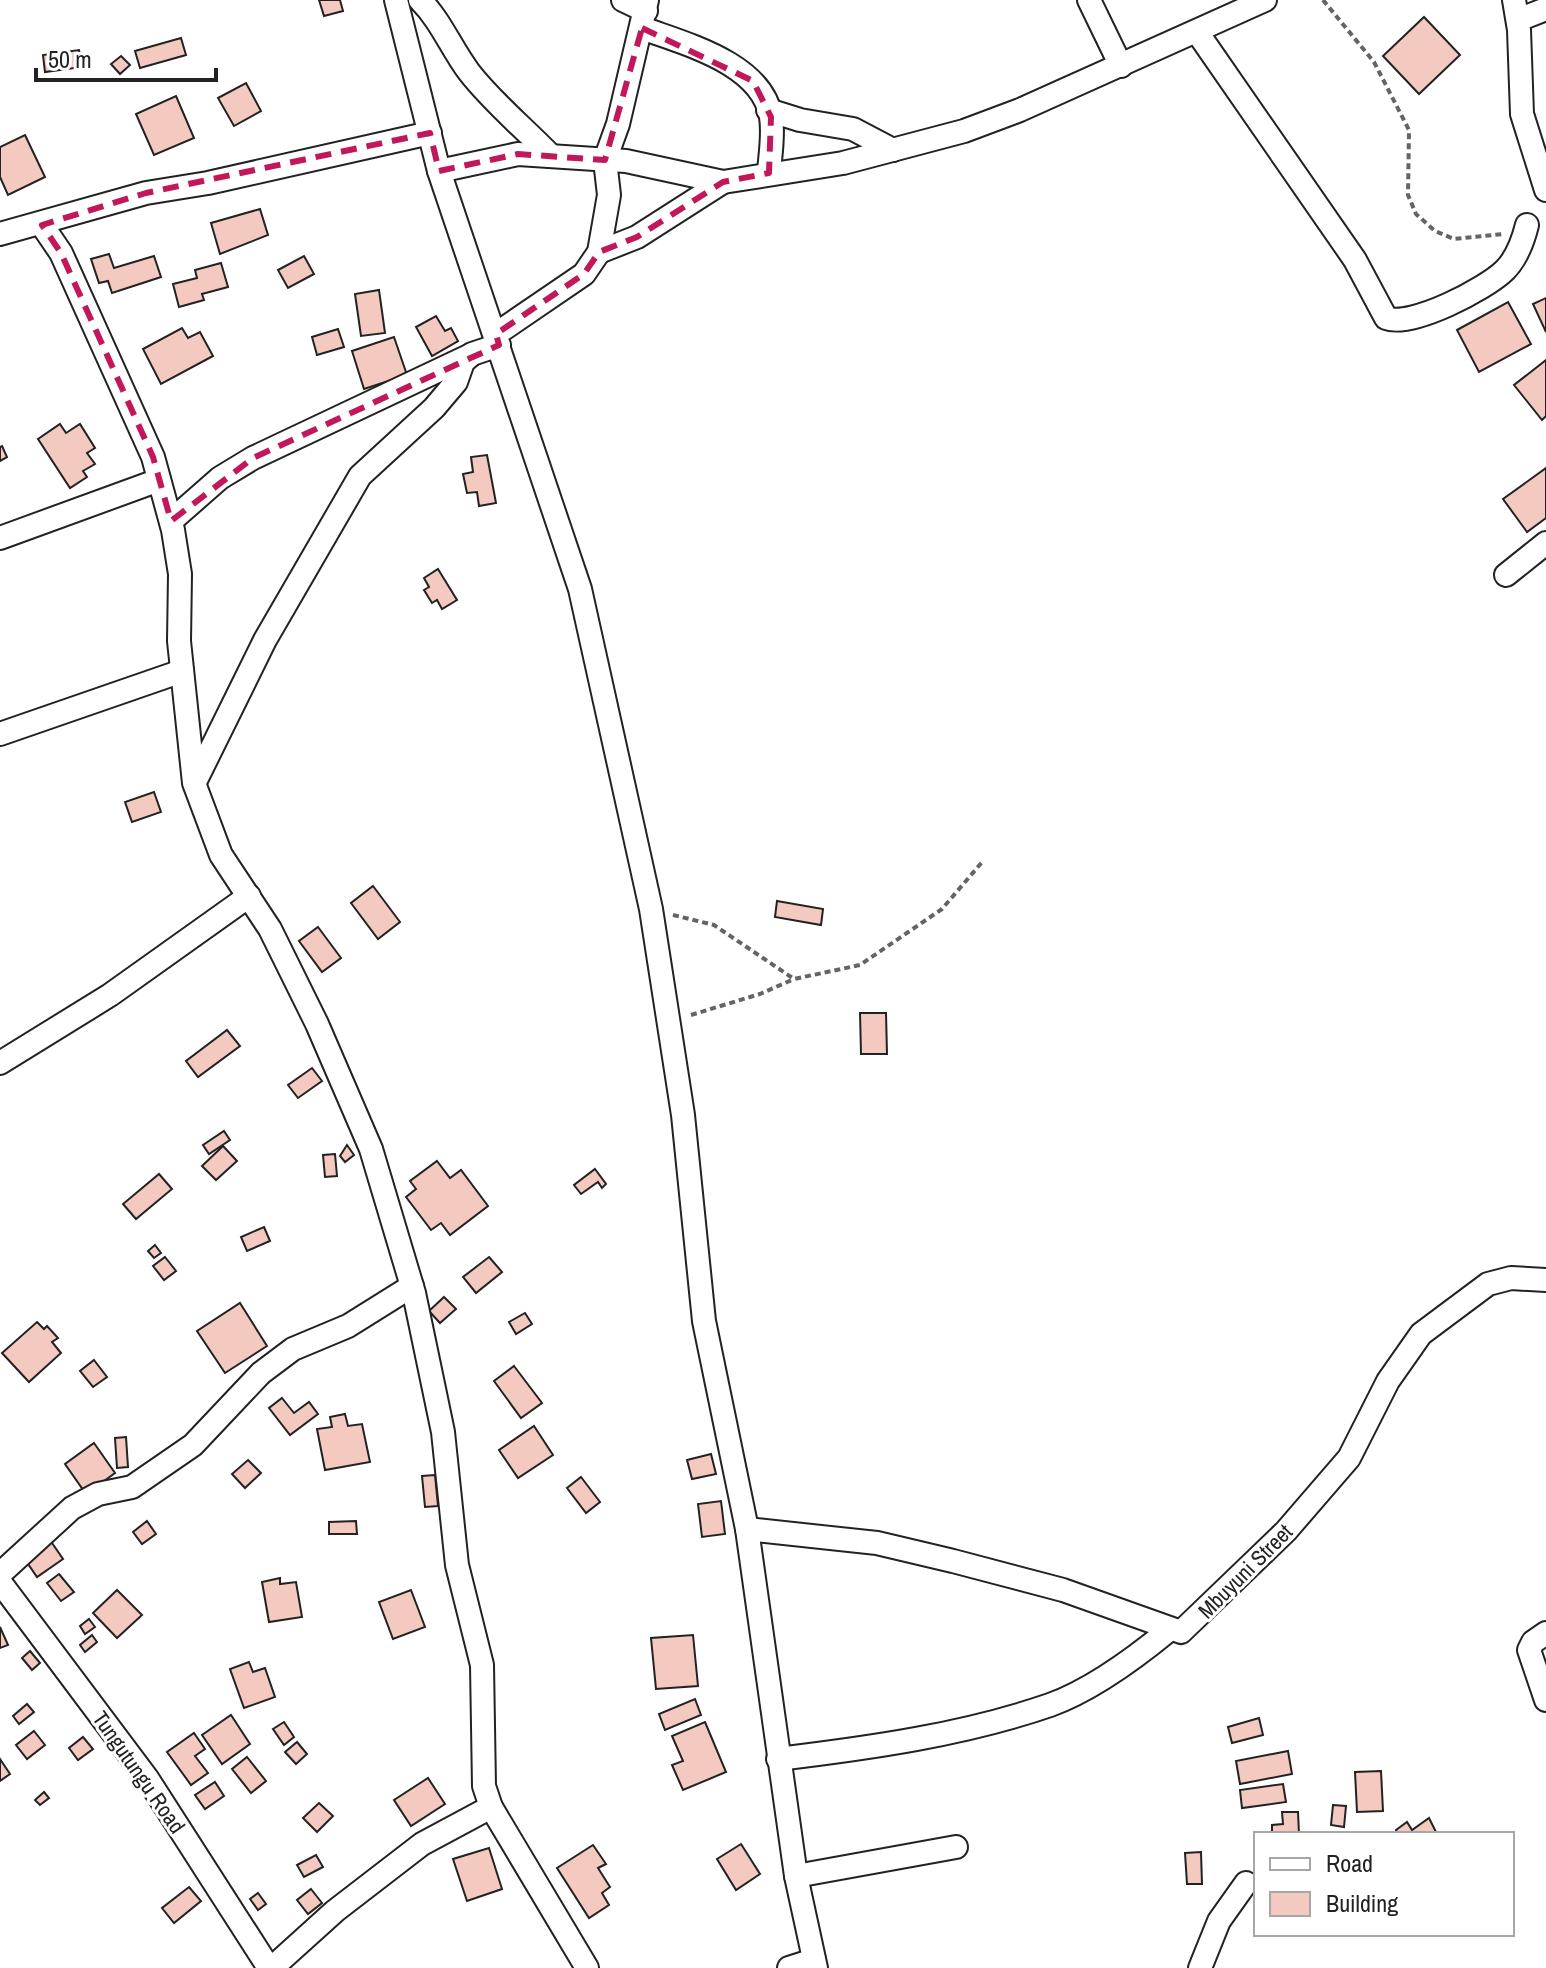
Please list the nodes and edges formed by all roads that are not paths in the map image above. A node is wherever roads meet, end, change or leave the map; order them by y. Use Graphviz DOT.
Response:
graph roads {
  1 [pos="396,0"];
  2 [pos="420,0"];
  3 [pos="623,0"];
  4 [pos="1089,0"];
  5 [pos="1265,0"];
  6 [pos="1234,6"];
  7 [pos="1546,9"];
  8 [pos="1516,10"];
  9 [pos="645,13"];
  10 [pos="1197,32"];
  11 [pos="1121,66"];
  12 [pos="768,110"];
  13 [pos="430,133"];
  14 [pos="893,150"];
  15 [pos="551,156"];
  16 [pos="605,160"];
  17 [pos="439,171"];
  18 [pos="769,173"];
  19 [pos="723,182"];
  20 [pos="1546,190"];
  21 [pos="42,225"];
  22 [pos="1527,225"];
  23 [pos="0,234"];
  24 [pos="599,252"];
  25 [pos="498,339"];
  26 [pos="472,354"];
  27 [pos="159,480"];
  28 [pos="171,521"];
  29 [pos="0,538"];
  30 [pos="1546,543"];
  31 [pos="1506,575"];
  32 [pos="182,671"];
  33 [pos="0,734"];
  34 [pos="194,783"];
  35 [pos="249,896"];
  36 [pos="0,1063"];
  37 [pos="1546,1280"];
  38 [pos="412,1286"];
  39 [pos="747,1529"];
  40 [pos="0,1574"];
  41 [pos="0,1582"];
  42 [pos="1169,1630"];
  43 [pos="1546,1633"];
  44 [pos="1546,1700"];
  45 [pos="778,1759"];
  46 [pos="491,1807"];
  47 [pos="956,1847"];
  48 [pos="796,1876"];
  49 [pos="1246,1883"];
  50 [pos="815,1964"];
  51 [pos="270,1968"];
  52 [pos="587,1968"];
  53 [pos="789,1968"];
  54 [pos="1200,1968"];
  1 -- 13 [label="street"];
  2 -- 15 [label="street"];
  3 -- 9 [label="street"];
  4 -- 11 [label="street"];
  5 -- 6 [label="street"];
  6 -- 10 [label="street"];
  7 -- 8 [label="street"];
  8 -- 20 [label="street"];
  9 -- 12 [label="street"];
  9 -- 16 [label="street"];
  10 -- 11 [label="street"];
  10 -- 22 [label="street"];
  11 -- 14 [label="street"];
  12 -- 14 [label="street"];
  12 -- 18 [label="street"];
  13 -- 17 [label="street"];
  13 -- 21 [label="street"];
  14 -- 18 [label="street"];
  15 -- 16 [label="street"];
  15 -- 17 [label="street"];
  16 -- 19 [label="street"];
  16 -- 24 [label="street"];
  17 -- 25 [label="street"];
  18 -- 19 [label="street"];
  19 -- 24 [label="street"];
  21 -- 23 [label="street"];
  21 -- 27 [label="street"];
  24 -- 25 [label="street"];
  25 -- 26 [label="street"];
  25 -- 39 [label="street"];
  26 -- 28 [label="street"];
  26 -- 34 [label="street"];
  27 -- 28 [label="street"];
  27 -- 29 [label="street"];
  28 -- 32 [label="street"];
  30 -- 31 [label="street"];
  32 -- 33 [label="street"];
  32 -- 34 [label="street"];
  34 -- 35 [label="street"];
  35 -- 36 [label="street"];
  35 -- 38 [label="street"];
  37 -- 42 [label="street, Mbuyuni Street"];
  38 -- 40 [label="street"];
  38 -- 46 [label="street"];
  39 -- 42 [label="street"];
  39 -- 45 [label="street"];
  41 -- 51 [label="street, Tungutungu Road"];
  42 -- 45 [label="street, Mbuyuni Street"];
  43 -- 44 [label="street"];
  45 -- 48 [label="street"];
  46 -- 51 [label="street"];
  46 -- 52 [label="street"];
  47 -- 48 [label="street"];
  48 -- 50 [label="street"];
  49 -- 54 [label="street"];
  50 -- 53 [label="street"];
}
